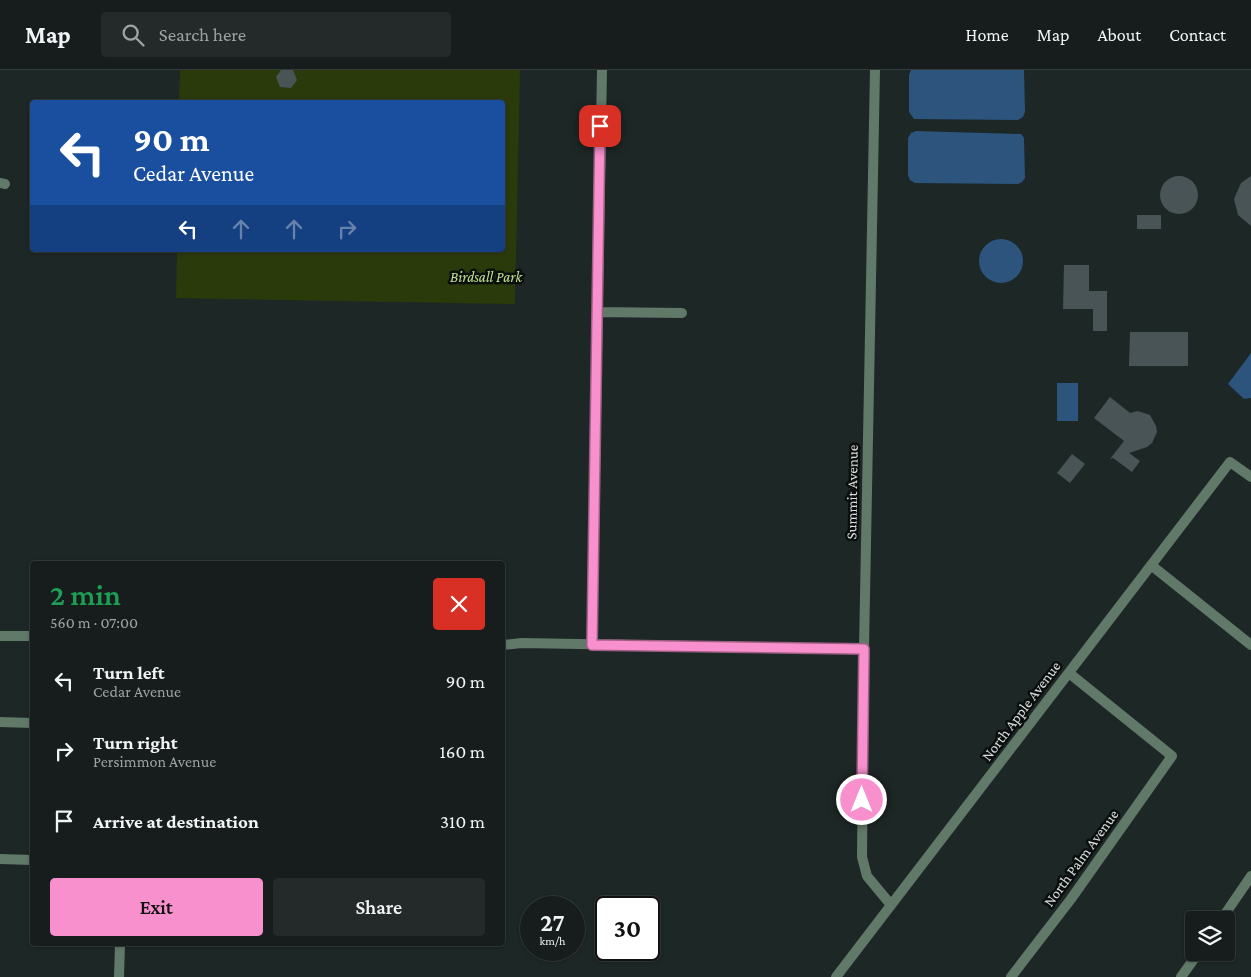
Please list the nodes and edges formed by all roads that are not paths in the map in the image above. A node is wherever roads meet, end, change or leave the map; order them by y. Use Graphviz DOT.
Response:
graph roads {
  1 [pos="602,70"];
  2 [pos="875,70"];
  3 [pos="597,312"];
  4 [pos="682,313"];
  5 [pos="1251,478"];
  6 [pos="1151,565"];
  7 [pos="0,636"];
  8 [pos="30,636"];
  9 [pos="505,645"];
  10 [pos="592,645"];
  11 [pos="1251,645"];
  12 [pos="864,649"];
  13 [pos="1069,673"];
  14 [pos="0,722"];
  15 [pos="30,723"];
  16 [pos="0,859"];
  17 [pos="30,860"];
  18 [pos="1251,876"];
  19 [pos="891,906"];
  20 [pos="1227,911"];
  21 [pos="120,946"];
  22 [pos="1193,961"];
  23 [pos="119,977"];
  24 [pos="836,977"];
  25 [pos="1011,977"];
  26 [pos="1181,977"];
  1 -- 3 [label="street"];
  2 -- 12 [label="street, Summit Avenue"];
  3 -- 4 [label="street"];
  3 -- 10 [label="street"];
  5 -- 6 [label="street, North Apple Avenue"];
  6 -- 11 [label="street"];
  6 -- 13 [label="street, North Apple Avenue"];
  7 -- 8 [label="street"];
  9 -- 10 [label="street"];
  10 -- 12 [label="street"];
  12 -- 19 [label="street, Summit Avenue"];
  13 -- 19 [label="street, North Apple Avenue"];
  13 -- 25 [label="street, North Palm Avenue"];
  14 -- 15 [label="street"];
  16 -- 17 [label="street"];
  18 -- 20 [label="street"];
  19 -- 24 [label="street, North Apple Avenue"];
  21 -- 23 [label="street"];
  22 -- 26 [label="street"];
}
